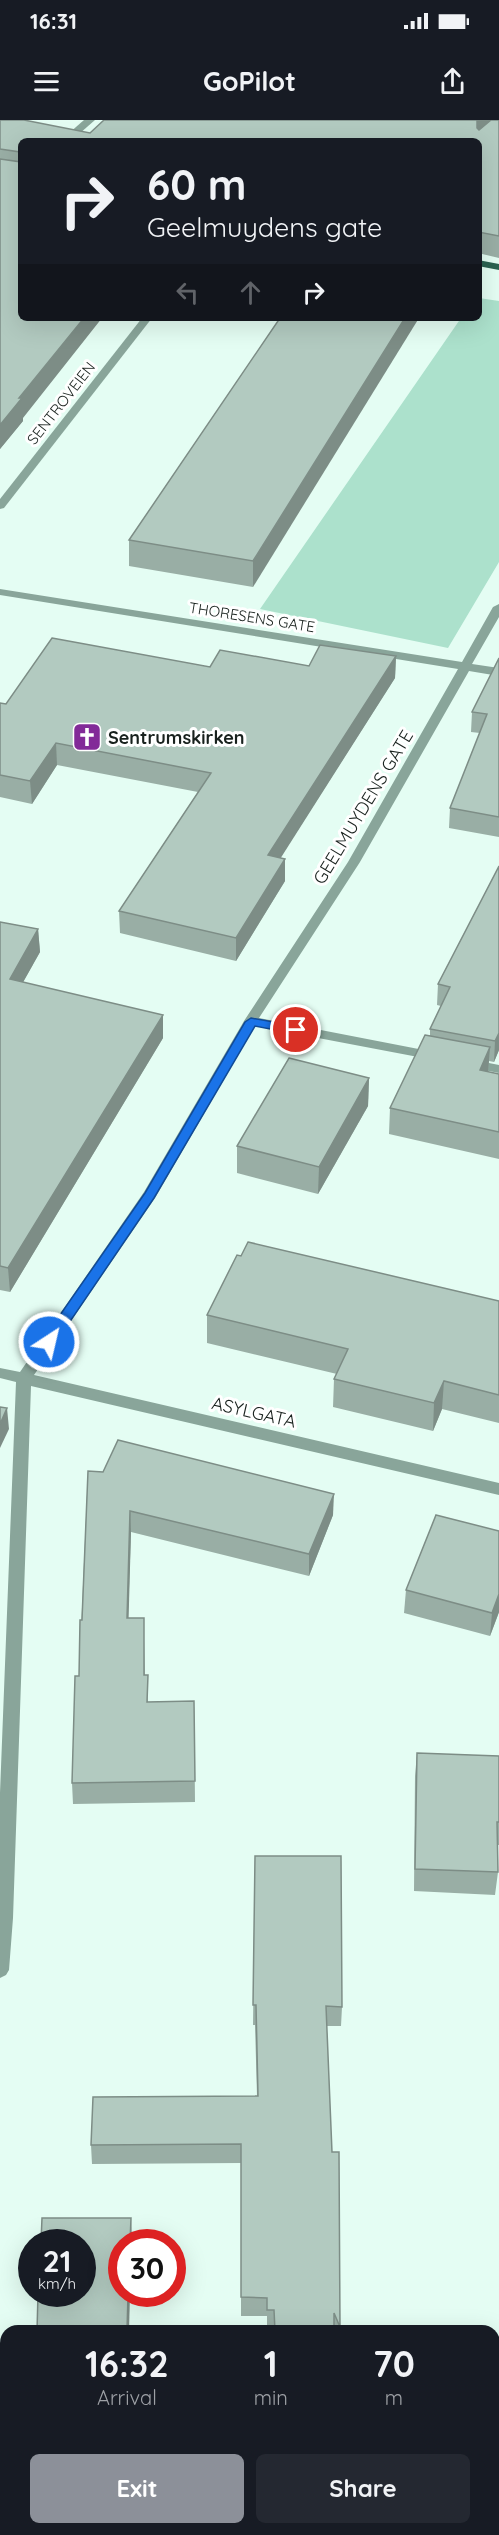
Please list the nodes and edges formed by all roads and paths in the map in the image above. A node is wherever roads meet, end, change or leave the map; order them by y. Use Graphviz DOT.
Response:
graph roads {
  1 [pos="90,120"];
  2 [pos="69,138"];
  3 [pos="482,264"];
  4 [pos="499,267"];
  5 [pos="145,321"];
  6 [pos="0,506"];
  7 [pos="0,592"];
  8 [pos="499,607"];
  9 [pos="466,667"];
  10 [pos="499,672"];
  11 [pos="251,1022"];
  12 [pos="499,1069"];
  13 [pos="0,1373"];
  14 [pos="24,1378"];
  15 [pos="499,1489"];
  16 [pos="2,1918"];
  17 [pos="0,1970"];
  1 -- 2 [label="street"];
  3 -- 4 [label="main road"];
  5 -- 6 [label="street, SENTROVEIEN"];
  7 -- 9 [label="street, THORESENS GATE"];
  8 -- 9 [label="street, GEELMUYDENS GATE"];
  9 -- 10 [label="street, THORESENS GATE"];
  9 -- 11 [label="street, GEELMUYDENS GATE"];
  11 -- 12 [label="street"];
  11 -- 14 [label="street, GEELMUYDENS GATE"];
  13 -- 14 [label="street, ASYLGATA"];
  14 -- 15 [label="street, ASYLGATA"];
  14 -- 16 [label="street"];
  16 -- 17 [label="street"];
}
